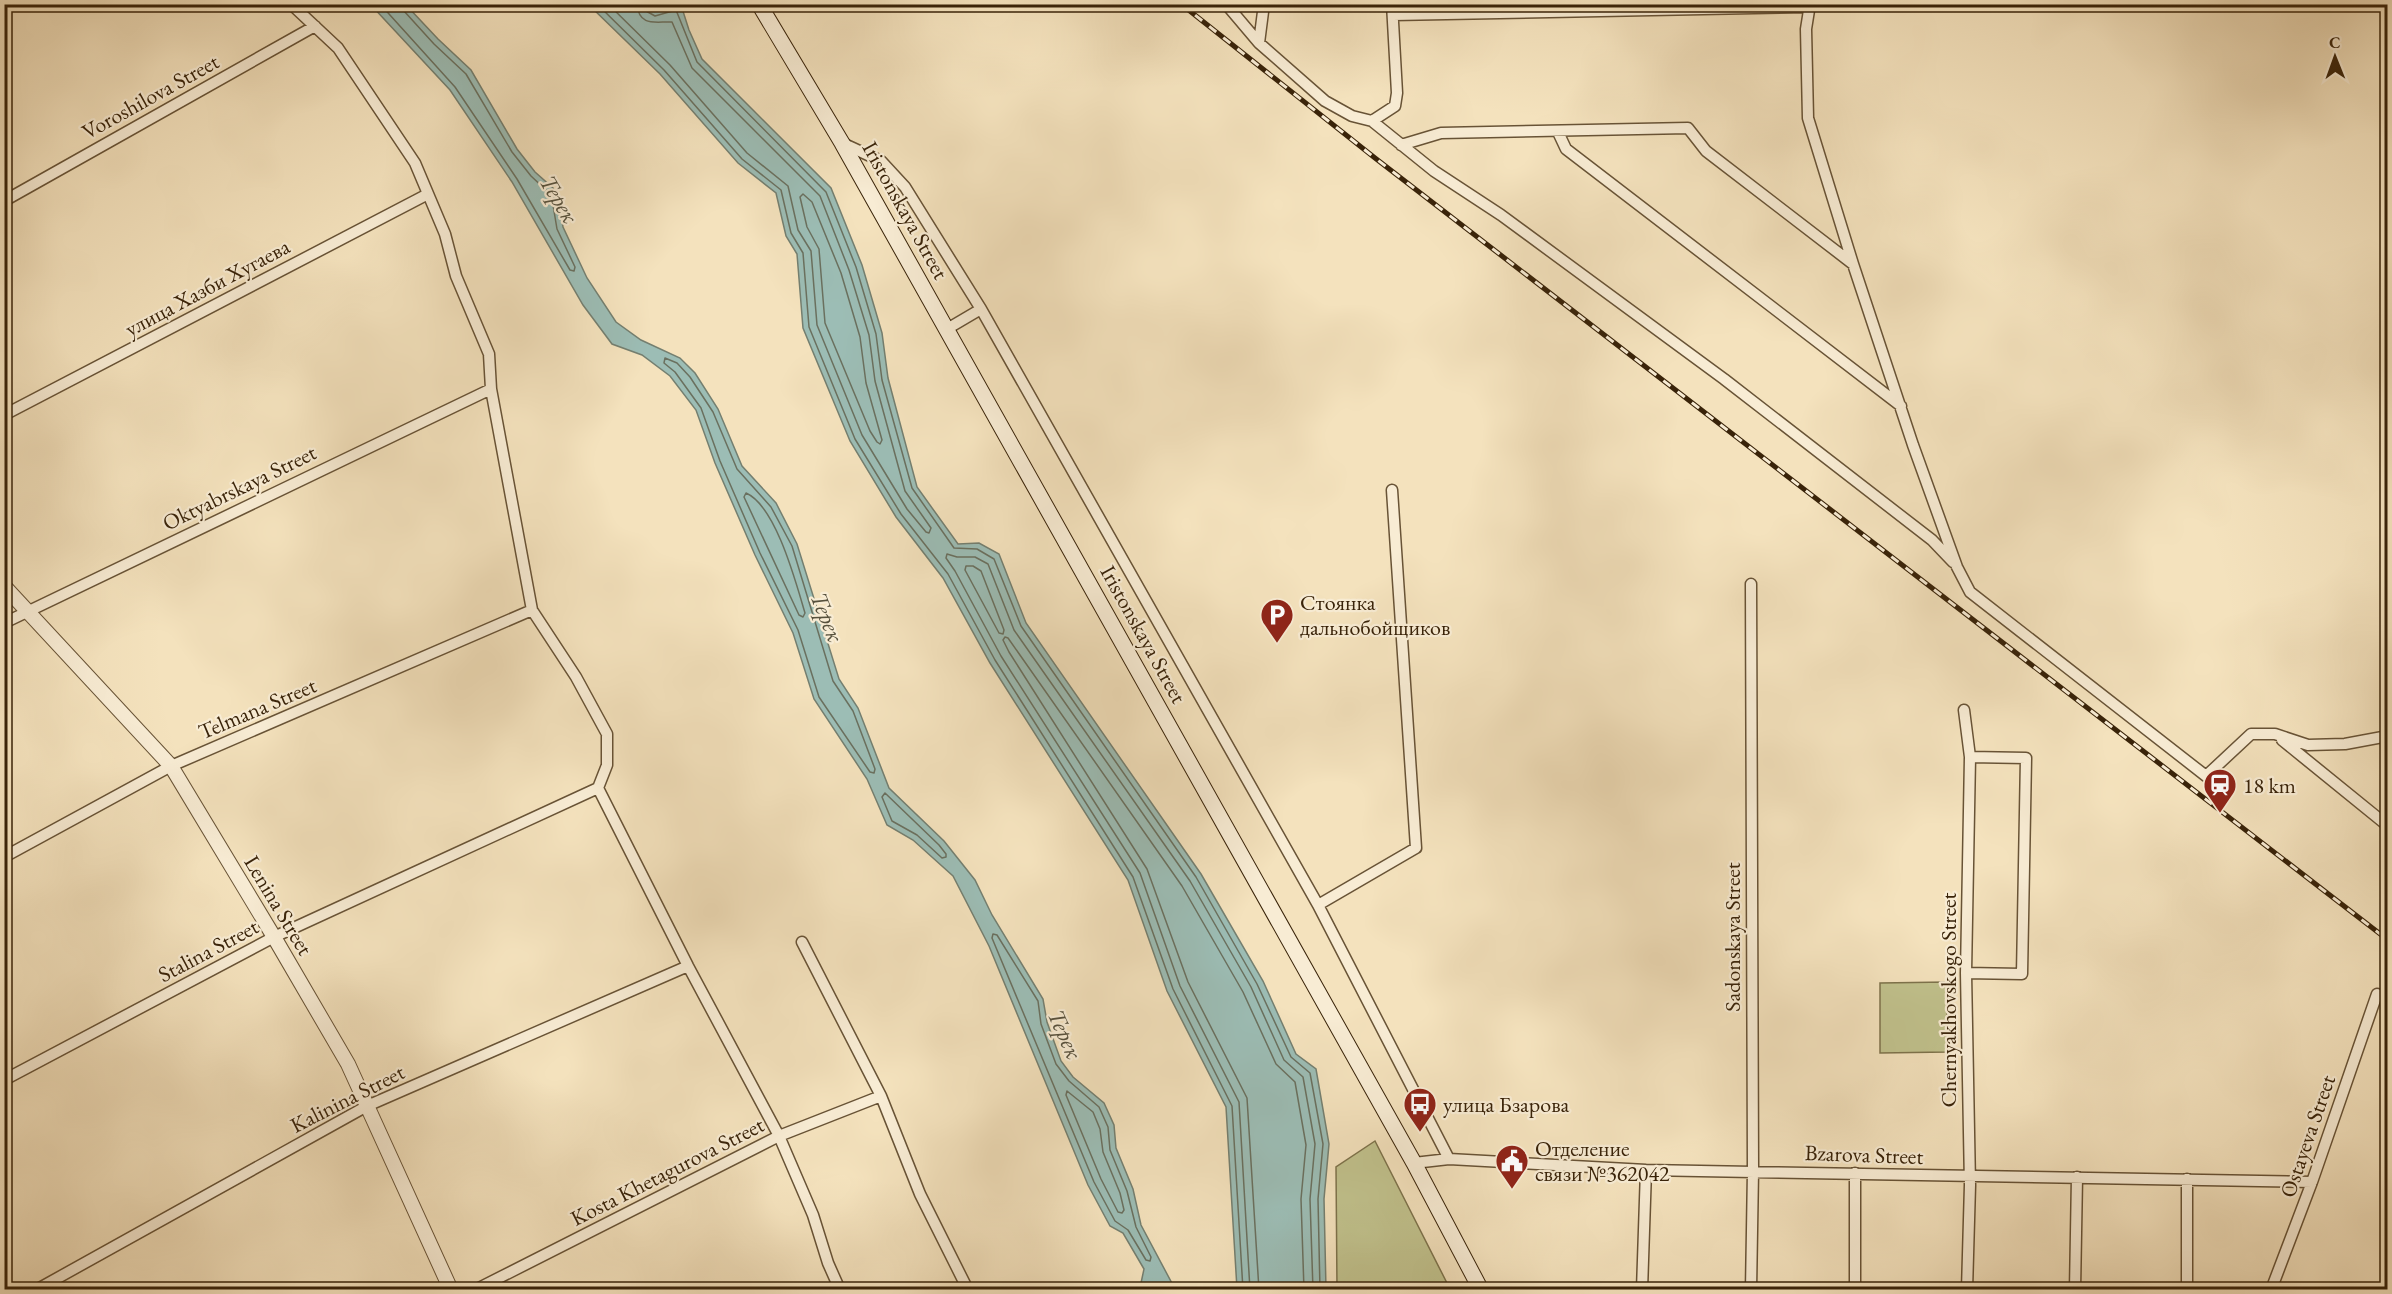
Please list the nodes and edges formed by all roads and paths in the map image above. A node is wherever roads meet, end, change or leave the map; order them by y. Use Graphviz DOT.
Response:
graph roads {
  1 [pos="291,4"];
  2 [pos="759,4"];
  3 [pos="1226,4"];
  4 [pos="1264,4"];
  5 [pos="1810,6"];
  6 [pos="1393,10"];
  7 [pos="315,26"];
  8 [pos="1259,43"];
  9 [pos="1372,120"];
  10 [pos="1558,132"];
  11 [pos="842,143"];
  12 [pos="1401,145"];
  13 [pos="428,194"];
  14 [pos="4,201"];
  15 [pos="1853,264"];
  16 [pos="981,309"];
  17 [pos="947,330"];
  18 [pos="491,388"];
  19 [pos="1901,406"];
  20 [pos="4,415"];
  21 [pos="1392,490"];
  22 [pos="1957,567"];
  23 [pos="1751,584"];
  24 [pos="4,586"];
  25 [pos="28,610"];
  26 [pos="532,610"];
  27 [pos="4,623"];
  28 [pos="1964,710"];
  29 [pos="2275,734"];
  30 [pos="2388,736"];
  31 [pos="1970,757"];
  32 [pos="171,766"];
  33 [pos="598,788"];
  34 [pos="2388,826"];
  35 [pos="4,857"];
  36 [pos="1317,905"];
  37 [pos="274,937"];
  38 [pos="802,942"];
  39 [pos="688,966"];
  40 [pos="1966,973"];
  41 [pos="2377,994"];
  42 [pos="4,1080"];
  43 [pos="880,1096"];
  44 [pos="367,1106"];
  45 [pos="779,1136"];
  46 [pos="1449,1159"];
  47 [pos="1414,1163"];
  48 [pos="1646,1170"];
  49 [pos="1753,1171"];
  50 [pos="1855,1173"];
  51 [pos="2077,1176"];
  52 [pos="1968,1177"];
  53 [pos="2187,1179"];
  54 [pos="2312,1182"];
  55 [pos="36,1290"];
  56 [pos="451,1290"];
  57 [pos="475,1290"];
  58 [pos="840,1290"];
  59 [pos="968,1290"];
  60 [pos="1481,1290"];
  61 [pos="1642,1290"];
  62 [pos="1751,1290"];
  63 [pos="1855,1290"];
  64 [pos="1967,1290"];
  65 [pos="2075,1290"];
  66 [pos="2187,1290"];
  67 [pos="2271,1290"];
  1 -- 7 [label="street"];
  2 -- 11 [label="main road, Iristonskaya Street"];
  3 -- 8 [label="street"];
  4 -- 8 [label="street"];
  5 -- 6 [label="street"];
  5 -- 15 [label="street"];
  6 -- 9 [label="street"];
  7 -- 13 [label="street"];
  7 -- 14 [label="street, Voroshilova Street"];
  8 -- 9 [label="street"];
  9 -- 12 [label="street"];
  10 -- 12 [label="street"];
  10 -- 15 [label="street"];
  10 -- 19 [label="street"];
  11 -- 16 [label="street"];
  11 -- 17 [label="main road, Iristonskaya Street"];
  12 -- 22 [label="street"];
  13 -- 18 [label="street"];
  13 -- 20 [label="street, улица Хазби Хугаева"];
  15 -- 19 [label="street"];
  16 -- 17 [label="street"];
  16 -- 36 [label="street"];
  17 -- 47 [label="main road, Iristonskaya Street"];
  18 -- 25 [label="street, Oktyabrskaya Street"];
  18 -- 26 [label="street"];
  19 -- 22 [label="street"];
  21 -- 36 [label="street"];
  22 -- 29 [label="street"];
  23 -- 49 [label="street, Sadonskaya Street"];
  24 -- 25 [label="street, Lenina Street"];
  25 -- 27 [label="street, Oktyabrskaya Street"];
  25 -- 32 [label="street, Lenina Street"];
  26 -- 32 [label="street, Telmana Street"];
  26 -- 33 [label="street"];
  28 -- 31 [label="street, Chernyakhovskogo Street"];
  29 -- 30 [label="street"];
  29 -- 34 [label="street"];
  31 -- 40 [label="street, Chernyakhovskogo Street"];
  31 -- 40 [label="street"];
  32 -- 35 [label="street, Telmana Street"];
  32 -- 37 [label="street, Lenina Street"];
  33 -- 37 [label="street, Stalina Street"];
  33 -- 39 [label="street"];
  36 -- 46 [label="street"];
  37 -- 42 [label="street, Stalina Street"];
  37 -- 44 [label="street, Lenina Street"];
  38 -- 43 [label="street"];
  39 -- 44 [label="street, Kalinina Street"];
  39 -- 45 [label="street"];
  40 -- 52 [label="street, Chernyakhovskogo Street"];
  41 -- 54 [label="street, Ostayeva Street"];
  43 -- 45 [label="street, Kosta Khetagurova Street"];
  43 -- 59 [label="street"];
  44 -- 55 [label="street, Kalinina Street"];
  44 -- 56 [label="street, Lenina Street"];
  45 -- 57 [label="street, Kosta Khetagurova Street"];
  45 -- 58 [label="street"];
  46 -- 47 [label="street, Bzarova Street"];
  46 -- 48 [label="street, Bzarova Street"];
  47 -- 60 [label="main road, Iristonskaya Street"];
  48 -- 49 [label="street, Bzarova Street"];
  48 -- 61 [label="street"];
  49 -- 50 [label="street, Bzarova Street"];
  49 -- 62 [label="street, Sadonskaya Street"];
  50 -- 52 [label="street, Bzarova Street"];
  50 -- 63 [label="street"];
  51 -- 52 [label="street, Bzarova Street"];
  51 -- 53 [label="street, Bzarova Street"];
  51 -- 65 [label="street"];
  52 -- 64 [label="street, Chernyakhovskogo Street"];
  53 -- 54 [label="street, Bzarova Street"];
  53 -- 66 [label="street"];
  54 -- 67 [label="street, Ostayeva Street"];
}
